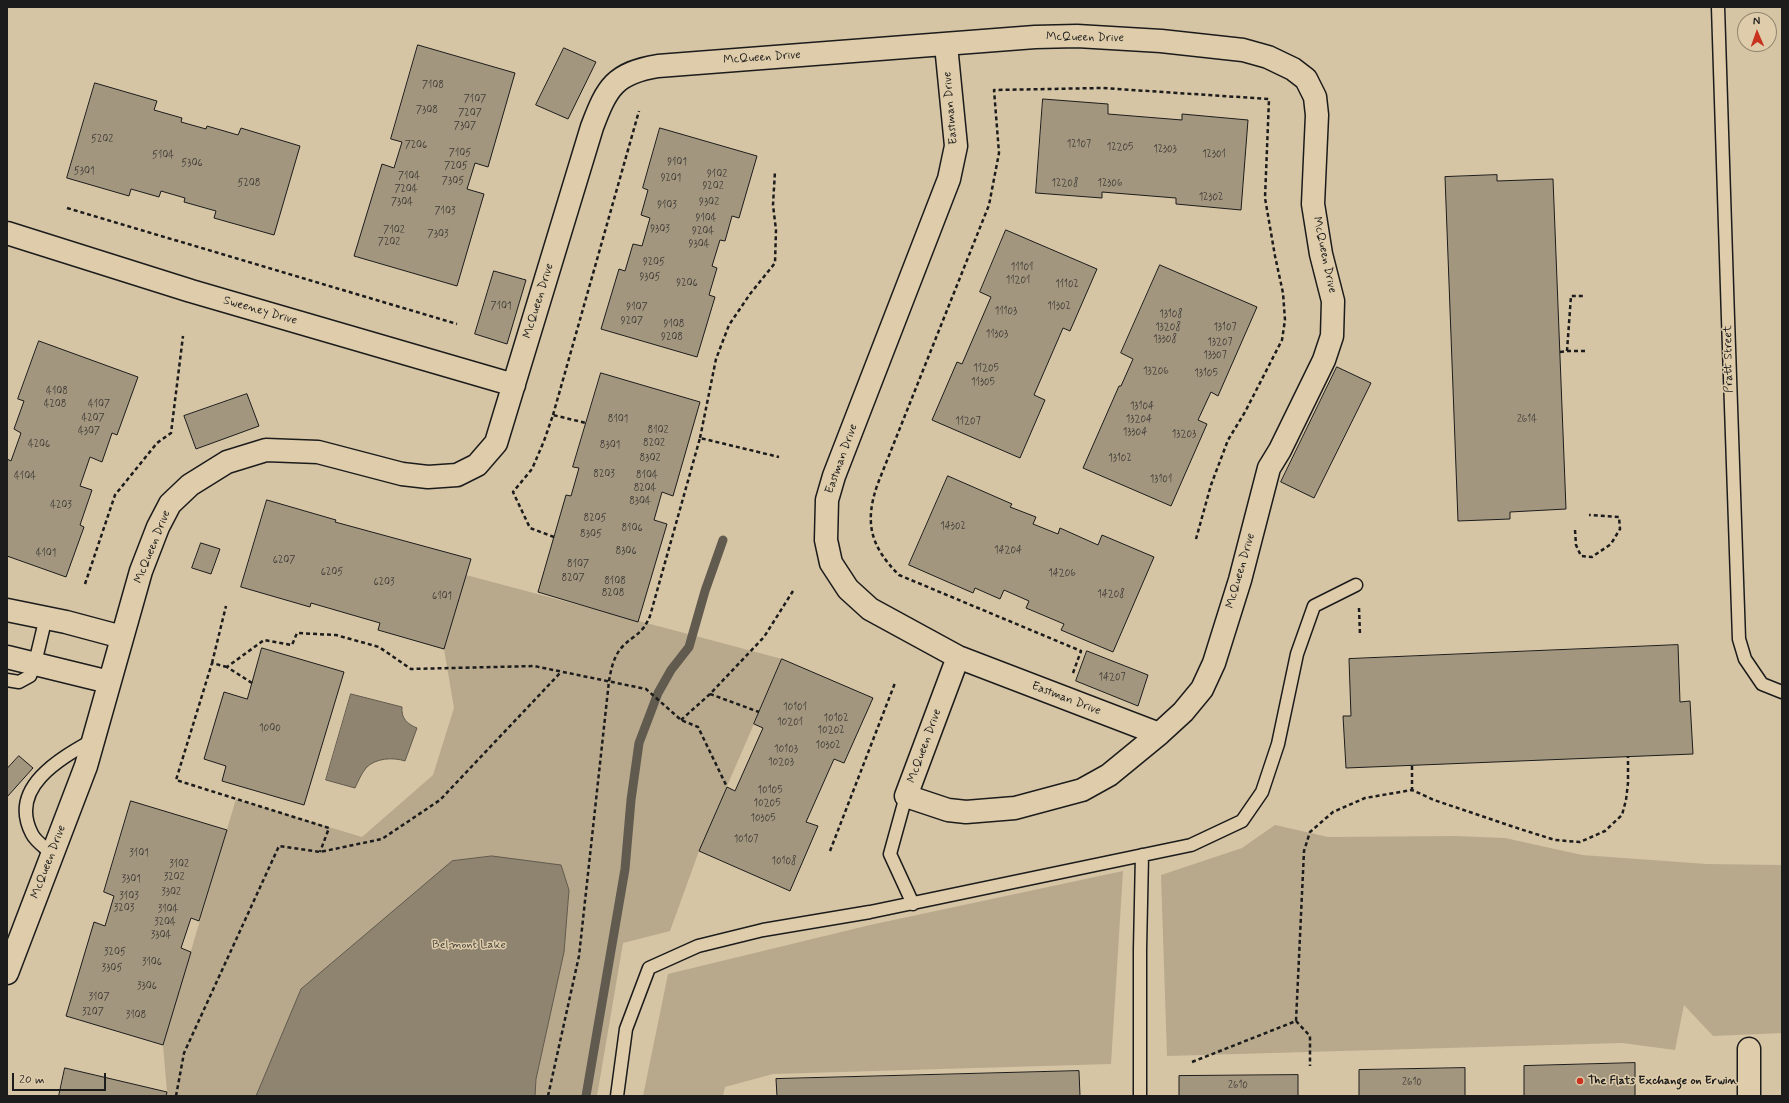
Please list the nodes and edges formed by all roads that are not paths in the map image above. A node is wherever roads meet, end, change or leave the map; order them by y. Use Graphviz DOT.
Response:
graph roads {
  1 [pos="1718,7"];
  2 [pos="946,45"];
  3 [pos="7,233"];
  4 [pos="514,385"];
  5 [pos="1356,585"];
  6 [pos="7,610"];
  7 [pos="46,617"];
  8 [pos="122,636"];
  9 [pos="7,657"];
  10 [pos="958,657"];
  11 [pos="35,663"];
  12 [pos="7,680"];
  13 [pos="109,682"];
  14 [pos="1782,692"];
  15 [pos="1159,734"];
  16 [pos="93,740"];
  17 [pos="906,796"];
  18 [pos="52,854"];
  19 [pos="1142,855"];
  20 [pos="913,904"];
  21 [pos="7,973"];
  22 [pos="1749,1049"];
  23 [pos="617,1096"];
  24 [pos="1140,1096"];
  25 [pos="1749,1096"];
  1 -- 14 [label="lane, Pratt Street"];
  2 -- 4 [label="street, McQueen Drive"];
  2 -- 10 [label="street, Eastman Drive"];
  2 -- 15 [label="street, McQueen Drive"];
  3 -- 4 [label="street, Sweeney Drive"];
  4 -- 8 [label="street, McQueen Drive"];
  5 -- 19 [label="lane"];
  6 -- 7 [label="street"];
  7 -- 8 [label="street"];
  7 -- 11 [label="lane"];
  8 -- 13 [label="street, McQueen Drive"];
  9 -- 11 [label="street"];
  10 -- 15 [label="street, Eastman Drive"];
  10 -- 17 [label="street, McQueen Drive"];
  11 -- 12 [label="lane"];
  11 -- 13 [label="street"];
  13 -- 16 [label="street, McQueen Drive"];
  15 -- 17 [label="street, McQueen Drive"];
  16 -- 18 [label="street, McQueen Drive"];
  16 -- 18 [label="lane"];
  17 -- 20 [label="lane"];
  18 -- 21 [label="street, McQueen Drive"];
  19 -- 20 [label="lane"];
  19 -- 24 [label="lane"];
  20 -- 23 [label="lane"];
  22 -- 25 [label="street"];
}
